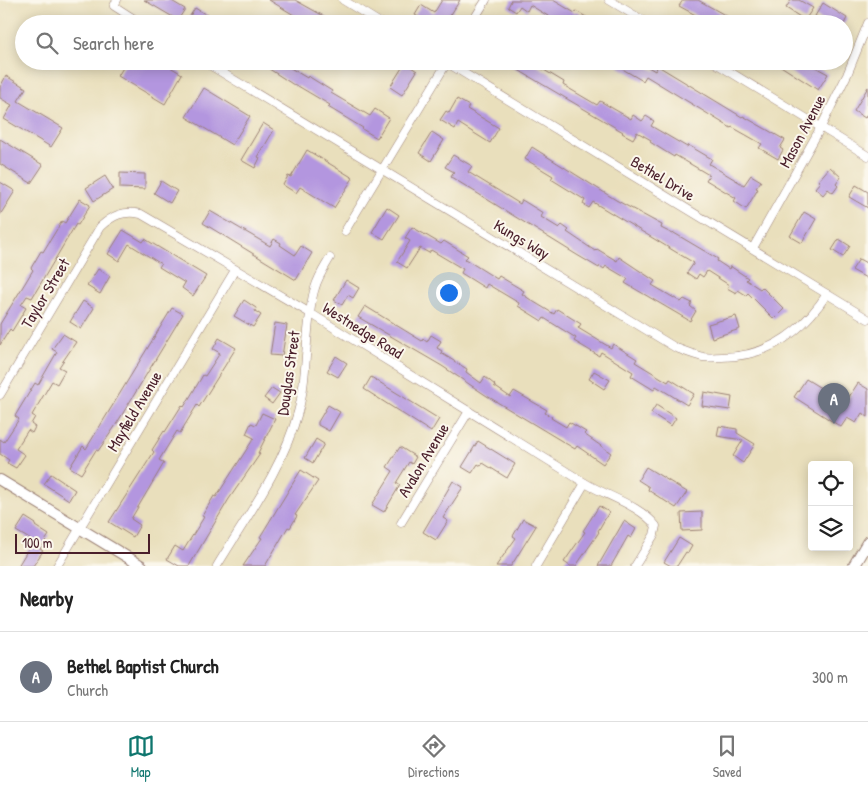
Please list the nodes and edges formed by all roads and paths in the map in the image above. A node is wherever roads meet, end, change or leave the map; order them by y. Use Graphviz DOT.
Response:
graph roads {
  1 [pos="343,0"];
  2 [pos="486,0"];
  3 [pos="609,0"];
  4 [pos="115,3"];
  5 [pos="130,15"];
  6 [pos="367,15"];
  7 [pos="477,15"];
  8 [pos="634,15"];
  9 [pos="868,24"];
  10 [pos="853,61"];
  11 [pos="218,70"];
  12 [pos="441,70"];
  13 [pos="459,70"];
  14 [pos="727,70"];
  15 [pos="849,70"];
  16 [pos="821,127"];
  17 [pos="868,156"];
  18 [pos="382,171"];
  19 [pos="122,213"];
  20 [pos="345,231"];
  21 [pos="753,248"];
  22 [pos="330,258"];
  23 [pos="235,270"];
  24 [pos="827,294"];
  25 [pos="310,313"];
  26 [pos="868,319"];
  27 [pos="0,395"];
  28 [pos="469,411"];
  29 [pos="0,480"];
  30 [pos="585,483"];
  31 [pos="401,523"];
  32 [pos="80,528"];
  33 [pos="868,542"];
  34 [pos="57,566"];
  35 [pos="142,566"];
  36 [pos="217,566"];
  37 [pos="536,566"];
  38 [pos="635,566"];
  39 [pos="854,566"];
  1 -- 6 [label="street"];
  2 -- 7 [label="street"];
  3 -- 8 [label="street"];
  4 -- 5 [label="street"];
  9 -- 10 [label="street, Mason Avenue"];
  11 -- 18 [label="street, Kungs Way"];
  12 -- 18 [label="street"];
  13 -- 21 [label="street, Bethel Drive"];
  14 -- 16 [label="street"];
  15 -- 16 [label="street, Mason Avenue"];
  16 -- 17 [label="street"];
  16 -- 21 [label="street, Mason Avenue"];
  18 -- 20 [label="street"];
  18 -- 24 [label="street, Kungs Way"];
  19 -- 23 [label="street, Westnedge Road"];
  19 -- 27 [label="street, Taylor Street"];
  21 -- 24 [label="street, Bethel Drive"];
  22 -- 25 [label="street, Douglas Street"];
  23 -- 25 [label="street, Westnedge Road"];
  23 -- 32 [label="street, Mayfield Avenue"];
  24 -- 26 [label="street, Bethel Drive"];
  25 -- 28 [label="street, Westnedge Road"];
  25 -- 36 [label="street, Douglas Street"];
  28 -- 30 [label="street, Westnedge Road"];
  28 -- 31 [label="street, Avalon Avenue"];
  29 -- 32 [label="street"];
  30 -- 37 [label="street"];
  30 -- 38 [label="street, Westnedge Road"];
  32 -- 34 [label="street, Mayfield Avenue"];
  32 -- 35 [label="street"];
  33 -- 39 [label="main road"];
}
